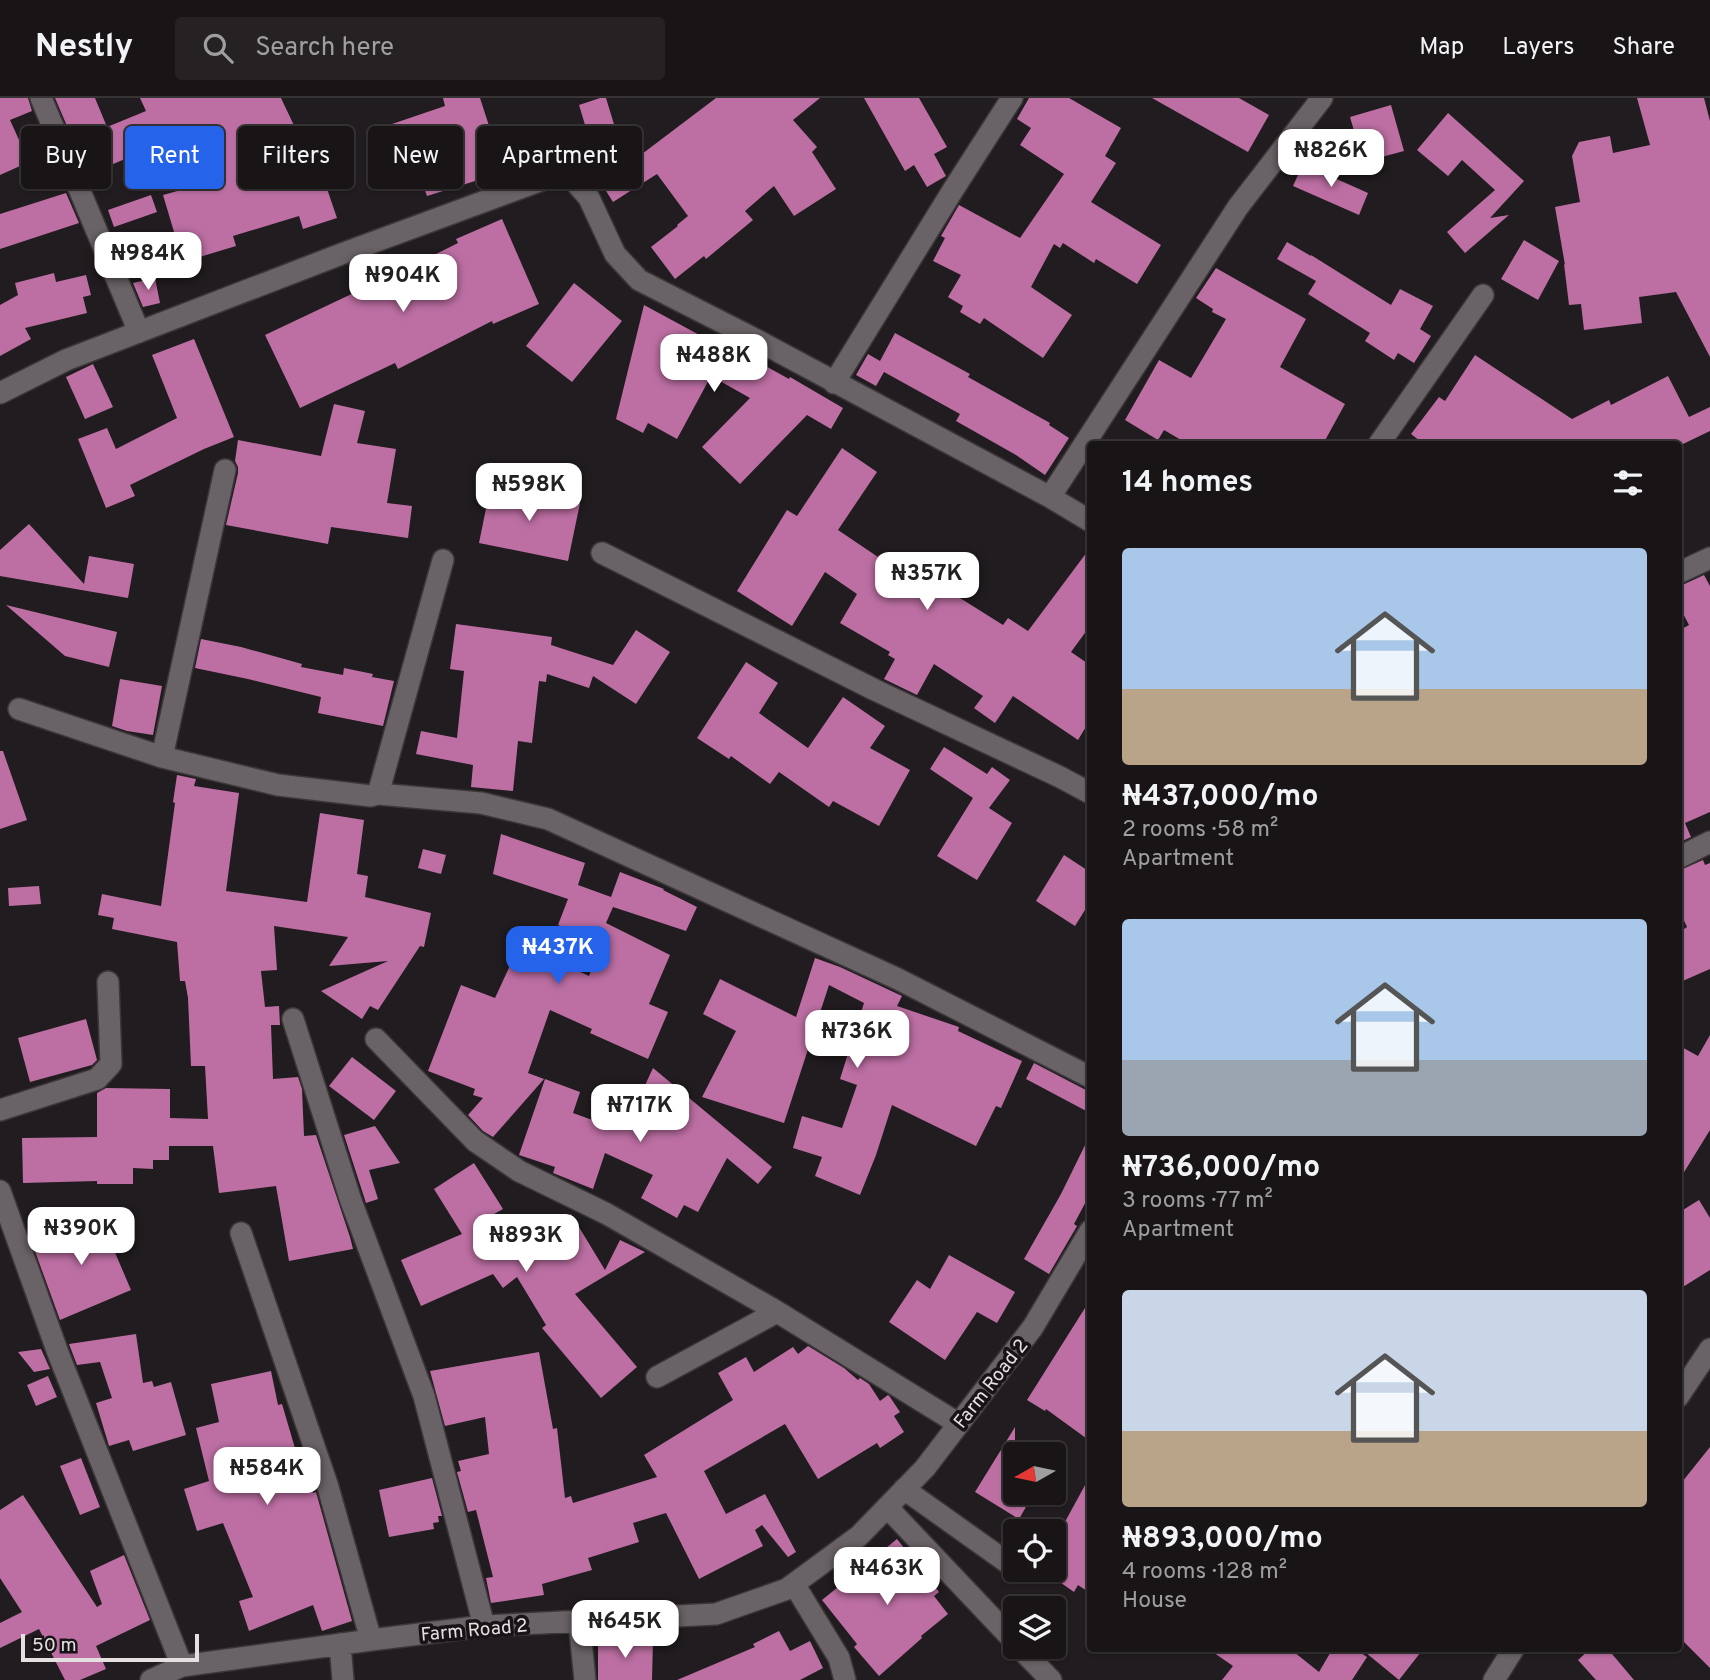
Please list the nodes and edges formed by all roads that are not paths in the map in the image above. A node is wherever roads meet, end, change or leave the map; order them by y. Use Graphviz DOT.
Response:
graph roads {
  1 [pos="41,98"];
  2 [pos="1012,98"];
  3 [pos="1322,98"];
  4 [pos="1483,295"];
  5 [pos="139,332"];
  6 [pos="834,383"];
  7 [pos="0,393"];
  8 [pos="1381,441"];
  9 [pos="225,470"];
  10 [pos="1050,497"];
  11 [pos="1087,519"];
  12 [pos="603,553"];
  13 [pos="1710,558"];
  14 [pos="443,560"];
  15 [pos="1682,571"];
  16 [pos="19,709"];
  17 [pos="162,757"];
  18 [pos="1087,791"];
  19 [pos="378,794"];
  20 [pos="1710,842"];
  21 [pos="1682,856"];
  22 [pos="108,982"];
  23 [pos="293,1019"];
  24 [pos="376,1039"];
  25 [pos="1087,1075"];
  26 [pos="0,1110"];
  27 [pos="0,1191"];
  28 [pos="241,1233"];
  29 [pos="1087,1236"];
  30 [pos="777,1312"];
  31 [pos="1710,1349"];
  32 [pos="657,1377"];
  33 [pos="1682,1391"];
  34 [pos="959,1424"];
  35 [pos="904,1489"];
  36 [pos="887,1507"];
  37 [pos="1003,1560"];
  38 [pos="794,1584"];
  39 [pos="579,1621"];
  40 [pos="484,1626"];
  41 [pos="1003,1629"];
  42 [pos="370,1640"];
  43 [pos="340,1644"];
  44 [pos="1512,1652"];
  45 [pos="1031,1659"];
  46 [pos="182,1667"];
  47 [pos="150,1680"];
  48 [pos="343,1680"];
  49 [pos="585,1680"];
  50 [pos="845,1680"];
  51 [pos="1051,1680"];
  52 [pos="1494,1680"];
  1 -- 5 [label="street"];
  2 -- 6 [label="street"];
  3 -- 10 [label="street"];
  4 -- 8 [label="street"];
  5 -- 6 [label="street"];
  5 -- 7 [label="street"];
  6 -- 10 [label="street"];
  9 -- 17 [label="street"];
  10 -- 11 [label="street"];
  12 -- 18 [label="street"];
  13 -- 15 [label="street"];
  14 -- 19 [label="street"];
  16 -- 17 [label="street"];
  17 -- 19 [label="street"];
  19 -- 25 [label="street"];
  20 -- 21 [label="street"];
  22 -- 26 [label="street"];
  23 -- 40 [label="street"];
  24 -- 30 [label="street"];
  27 -- 46 [label="street"];
  28 -- 42 [label="street"];
  29 -- 34 [label="street, Farm Road 2"];
  30 -- 32 [label="street"];
  30 -- 34 [label="street"];
  31 -- 33 [label="street"];
  34 -- 35 [label="street, Farm Road 2"];
  35 -- 36 [label="street, Farm Road 2"];
  35 -- 37 [label="street"];
  36 -- 38 [label="street, Farm Road 2"];
  36 -- 41 [label="street"];
  38 -- 39 [label="street, Farm Road 2"];
  38 -- 50 [label="street"];
  39 -- 40 [label="street, Farm Road 2"];
  39 -- 49 [label="street"];
  40 -- 42 [label="street, Farm Road 2"];
  42 -- 43 [label="street, Farm Road 2"];
  43 -- 46 [label="street, Farm Road 2"];
  43 -- 48 [label="street"];
  44 -- 52 [label="street"];
  45 -- 51 [label="street"];
  46 -- 47 [label="street, Farm Road 2"];
}
